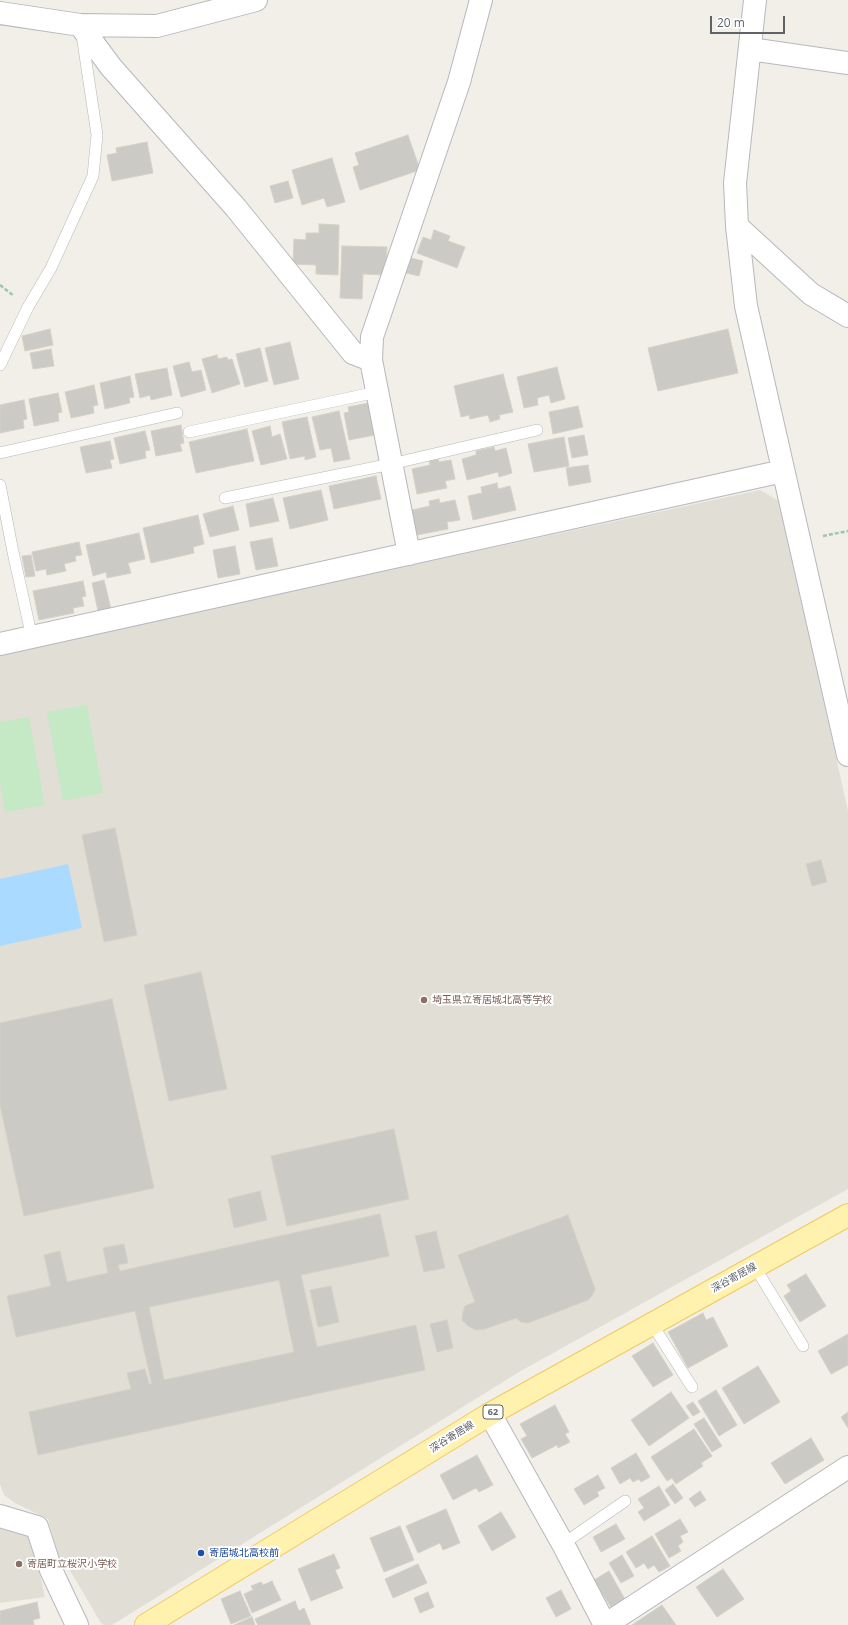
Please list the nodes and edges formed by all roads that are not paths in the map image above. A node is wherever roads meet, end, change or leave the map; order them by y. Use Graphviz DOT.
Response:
graph roads {
  1 [pos="256,0"];
  2 [pos="481,0"];
  3 [pos="755,0"];
  4 [pos="0,13"];
  5 [pos="80,25"];
  6 [pos="750,49"];
  7 [pos="848,63"];
  8 [pos="737,226"];
  9 [pos="848,316"];
  10 [pos="371,360"];
  11 [pos="0,365"];
  12 [pos="377,392"];
  13 [pos="177,413"];
  14 [pos="537,430"];
  15 [pos="189,432"];
  16 [pos="0,453"];
  17 [pos="391,464"];
  18 [pos="783,471"];
  19 [pos="0,485"];
  20 [pos="225,498"];
  21 [pos="408,554"];
  22 [pos="32,638"];
  23 [pos="0,644"];
  24 [pos="848,754"];
  25 [pos="848,1215"];
  26 [pos="755,1267"];
  27 [pos="652,1324"];
  28 [pos="804,1346"];
  29 [pos="692,1388"];
  30 [pos="490,1414"];
  31 [pos="848,1467"];
  32 [pos="625,1501"];
  33 [pos="0,1516"];
  34 [pos="563,1544"];
  35 [pos="77,1625"];
  36 [pos="146,1625"];
  37 [pos="605,1625"];
  1 -- 5 [label="street"];
  2 -- 10 [label="street"];
  3 -- 6 [label="street"];
  4 -- 5 [label="street"];
  5 -- 10 [label="street"];
  5 -- 11 [label="lane"];
  6 -- 7 [label="street"];
  6 -- 8 [label="street"];
  8 -- 9 [label="street"];
  8 -- 18 [label="street"];
  10 -- 12 [label="street"];
  12 -- 15 [label="lane"];
  12 -- 17 [label="street"];
  13 -- 16 [label="lane"];
  14 -- 17 [label="lane"];
  17 -- 20 [label="lane"];
  17 -- 21 [label="street"];
  18 -- 21 [label="street"];
  18 -- 24 [label="street"];
  19 -- 22 [label="lane"];
  21 -- 22 [label="street"];
  22 -- 23 [label="street"];
  25 -- 26 [label="main road, 深谷寄居線 / 62"];
  26 -- 27 [label="main road, 深谷寄居線 / 62"];
  26 -- 28 [label="lane"];
  27 -- 29 [label="lane"];
  27 -- 30 [label="main road, 深谷寄居線 / 62"];
  30 -- 34 [label="street"];
  30 -- 36 [label="main road, 深谷寄居線 / 62"];
  31 -- 37 [label="street"];
  32 -- 34 [label="lane"];
  33 -- 35 [label="street"];
  34 -- 37 [label="street"];
}
